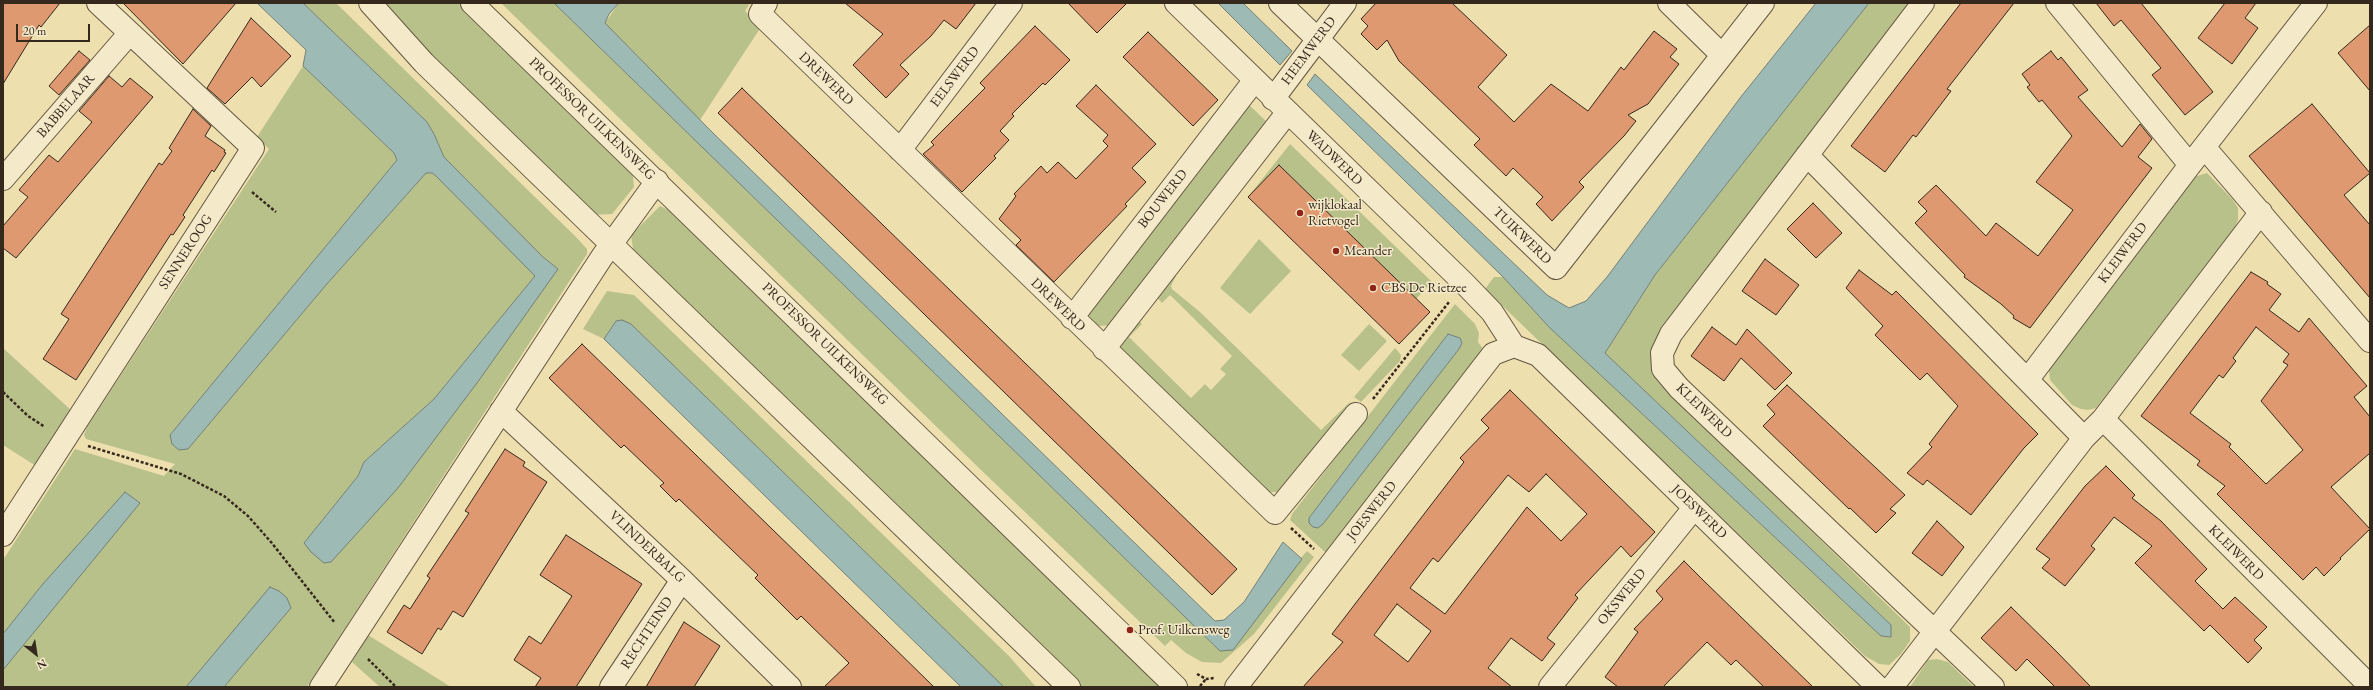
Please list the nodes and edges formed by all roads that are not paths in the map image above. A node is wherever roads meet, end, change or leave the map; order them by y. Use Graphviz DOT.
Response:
graph roads {
  1 [pos="98,3"];
  2 [pos="370,3"];
  3 [pos="472,3"];
  4 [pos="766,3"];
  5 [pos="1011,3"];
  6 [pos="1176,3"];
  7 [pos="1280,3"];
  8 [pos="1346,3"];
  9 [pos="1669,3"];
  10 [pos="1763,3"];
  11 [pos="1923,3"];
  12 [pos="2057,3"];
  13 [pos="2316,3"];
  14 [pos="129,34"];
  15 [pos="1318,40"];
  16 [pos="1722,55"];
  17 [pos="1254,81"];
  18 [pos="1280,106"];
  19 [pos="2205,148"];
  20 [pos="900,150"];
  21 [pos="1807,156"];
  22 [pos="2190,165"];
  23 [pos="3,179"];
  24 [pos="657,182"];
  25 [pos="2261,212"];
  26 [pos="611,244"];
  27 [pos="1072,318"];
  28 [pos="2370,341"];
  29 [pos="1514,346"];
  30 [pos="1104,349"];
  31 [pos="2028,380"];
  32 [pos="502,411"];
  33 [pos="1356,414"];
  34 [pos="2103,419"];
  35 [pos="2084,438"];
  36 [pos="1694,508"];
  37 [pos="3,535"];
  38 [pos="682,580"];
  39 [pos="1936,631"];
  40 [pos="1871,684"];
  41 [pos="2370,686"];
  42 [pos="321,687"];
  43 [pos="612,687"];
  44 [pos="790,687"];
  45 [pos="1068,687"];
  46 [pos="1176,687"];
  47 [pos="1236,687"];
  48 [pos="1550,687"];
  49 [pos="1892,687"];
  50 [pos="1993,687"];
  1 -- 14 [label="street, SENNEROOG"];
  2 -- 26 [label="street"];
  3 -- 24 [label="street, PROFESSOR UILKENSWEG"];
  4 -- 20 [label="street, DREWERD"];
  5 -- 20 [label="street, EELSWERD"];
  6 -- 17 [label="street, WADWERD"];
  7 -- 15 [label="street, TUIKWERD"];
  8 -- 15 [label="street, HEEMWERD"];
  9 -- 16 [label="street"];
  10 -- 16 [label="street, TUIKWERD"];
  11 -- 21 [label="street, KLEIWERD"];
  12 -- 22 [label="street"];
  13 -- 19 [label="street, KLEIWERD"];
  14 -- 23 [label="street, BABBELAAR"];
  14 -- 37 [label="street, SENNEROOG"];
  15 -- 16 [label="street, TUIKWERD"];
  15 -- 18 [label="street, HEEMWERD"];
  17 -- 18 [label="street, WADWERD"];
  17 -- 27 [label="street, BOUWERD"];
  18 -- 29 [label="street, WADWERD"];
  18 -- 30 [label="street"];
  19 -- 22 [label="street, KLEIWERD"];
  19 -- 25 [label="street"];
  20 -- 27 [label="street, DREWERD"];
  21 -- 31 [label="street"];
  21 -- 39 [label="street, KLEIWERD"];
  22 -- 31 [label="street, KLEIWERD"];
  24 -- 26 [label="street"];
  24 -- 46 [label="street, PROFESSOR UILKENSWEG"];
  25 -- 28 [label="street"];
  25 -- 34 [label="street"];
  26 -- 32 [label="street"];
  26 -- 45 [label="street"];
  27 -- 30 [label="street, DREWERD"];
  29 -- 36 [label="street, JOESWERD"];
  29 -- 47 [label="street, JOESWERD"];
  30 -- 33 [label="street, DREWERD"];
  31 -- 35 [label="street"];
  32 -- 38 [label="street, VLINDERBALG"];
  32 -- 42 [label="street"];
  34 -- 35 [label="street"];
  34 -- 41 [label="street, KLEIWERD"];
  35 -- 39 [label="street"];
  36 -- 40 [label="street, JOESWERD"];
  36 -- 48 [label="street, OKSWERD"];
  38 -- 43 [label="street, RECHTEIND"];
  38 -- 44 [label="street, VLINDERBALG"];
  39 -- 49 [label="street"];
  39 -- 50 [label="street, KLEIWERD"];
}
